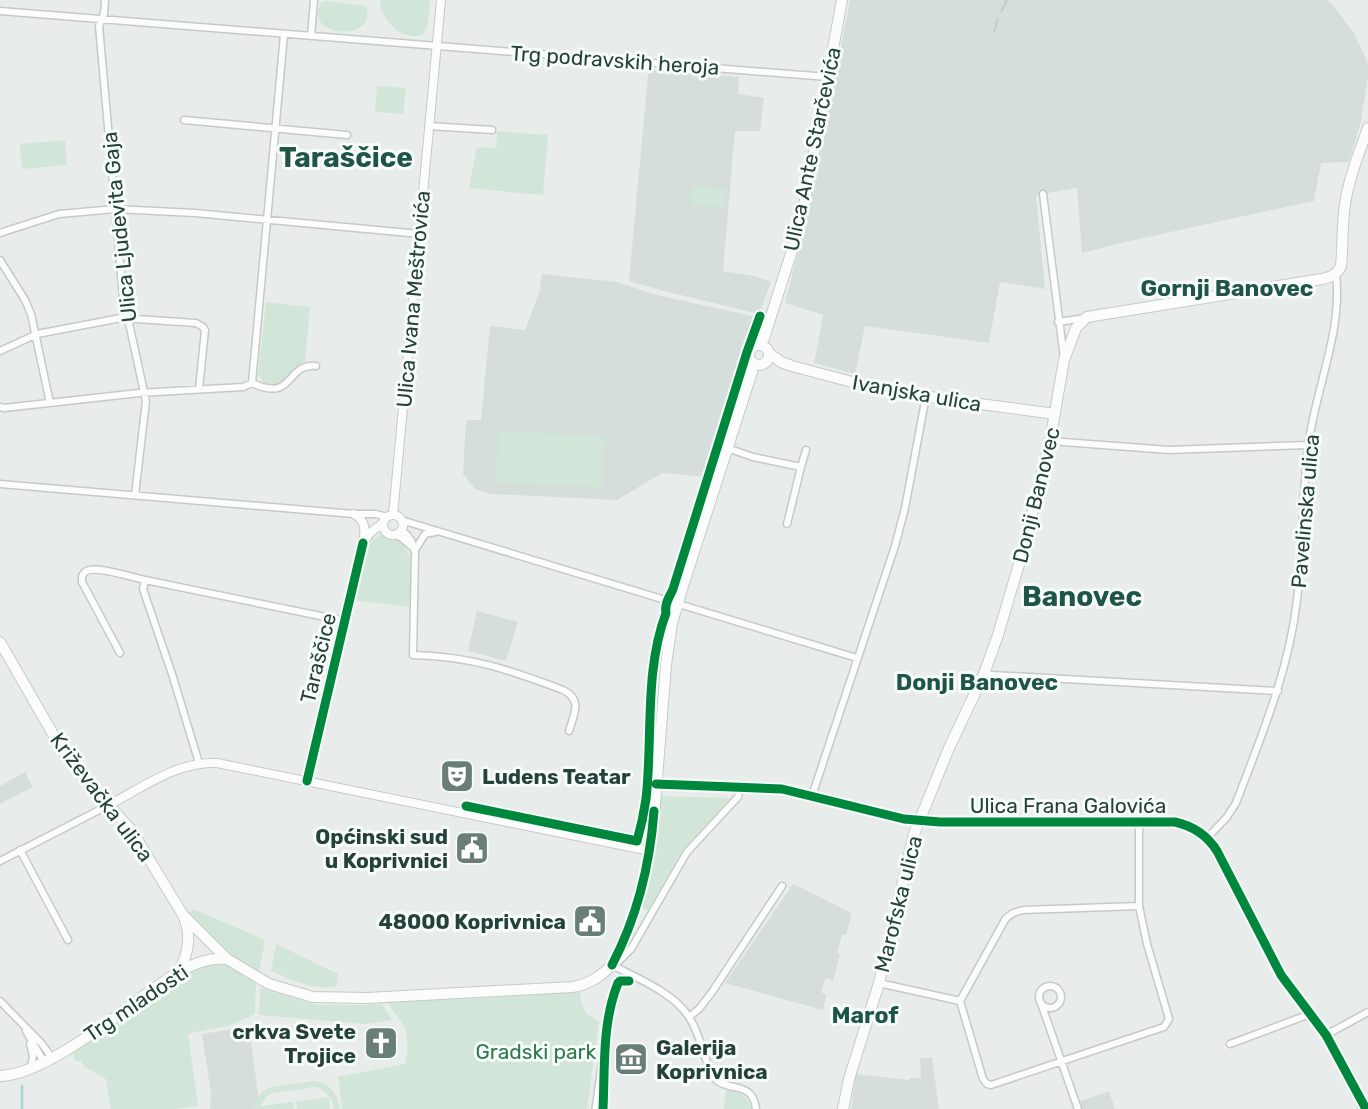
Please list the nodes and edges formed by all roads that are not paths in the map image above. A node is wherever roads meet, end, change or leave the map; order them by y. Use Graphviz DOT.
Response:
graph roads {
  1 [pos="105,0"];
  2 [pos="314,0"];
  3 [pos="441,0"];
  4 [pos="842,0"];
  5 [pos="0,11"];
  6 [pos="102,19"];
  7 [pos="284,35"];
  8 [pos="311,36"];
  9 [pos="436,46"];
  10 [pos="828,77"];
  11 [pos="184,120"];
  12 [pos="429,126"];
  13 [pos="275,128"];
  14 [pos="1368,128"];
  15 [pos="492,130"];
  16 [pos="347,135"];
  17 [pos="1043,194"];
  18 [pos="115,209"];
  19 [pos="267,220"];
  20 [pos="0,233"];
  21 [pos="419,234"];
  22 [pos="0,260"];
  23 [pos="1336,274"];
  24 [pos="1087,317"];
  25 [pos="128,319"];
  26 [pos="1058,321"];
  27 [pos="37,334"];
  28 [pos="0,351"];
  29 [pos="761,355"];
  30 [pos="1064,360"];
  31 [pos="316,366"];
  32 [pos="253,383"];
  33 [pos="199,389"];
  34 [pos="144,393"];
  35 [pos="926,396"];
  36 [pos="50,402"];
  37 [pos="0,407"];
  38 [pos="1055,414"];
  39 [pos="1050,441"];
  40 [pos="1308,445"];
  41 [pos="727,449"];
  42 [pos="806,450"];
  43 [pos="801,467"];
  44 [pos="0,484"];
  45 [pos="135,495"];
  46 [pos="358,514"];
  47 [pos="387,522"];
  48 [pos="787,524"];
  49 [pos="400,528"];
  50 [pos="438,532"];
  51 [pos="363,543"];
  52 [pos="415,550"];
  53 [pos="145,580"];
  54 [pos="677,605"];
  55 [pos="345,621"];
  56 [pos="0,642"];
  57 [pos="120,653"];
  58 [pos="857,658"];
  59 [pos="984,674"];
  60 [pos="1278,691"];
  61 [pos="569,732"];
  62 [pos="199,763"];
  63 [pos="307,781"];
  64 [pos="656,784"];
  65 [pos="740,788"];
  66 [pos="812,796"];
  67 [pos="109,805"];
  68 [pos="919,821"];
  69 [pos="1139,822"];
  70 [pos="1207,838"];
  71 [pos="20,850"];
  72 [pos="650,851"];
  73 [pos="0,861"];
  74 [pos="782,886"];
  75 [pos="1139,906"];
  76 [pos="635,909"];
  77 [pos="651,912"];
  78 [pos="183,915"];
  79 [pos="68,940"];
  80 [pos="228,959"];
  81 [pos="612,965"];
  82 [pos="179,971"];
  83 [pos="629,981"];
  84 [pos="879,983"];
  85 [pos="960,1000"];
  86 [pos="0,1001"];
  87 [pos="1042,1006"];
  88 [pos="1368,1013"];
  89 [pos="1310,1014"];
  90 [pos="689,1017"];
  91 [pos="23,1026"];
  92 [pos="606,1028"];
  93 [pos="28,1035"];
  94 [pos="1326,1035"];
  95 [pos="1230,1044"];
  96 [pos="49,1059"];
  97 [pos="1062,1062"];
  98 [pos="30,1069"];
  99 [pos="0,1076"];
  100 [pos="1365,1108"];
  101 [pos="595,1109"];
  102 [pos="603,1109"];
  103 [pos="756,1109"];
  104 [pos="843,1109"];
  105 [pos="1078,1109"];
  1 -- 6 [label="street, Ulica Ljudevita Gaja"];
  2 -- 8 [label="street"];
  3 -- 9 [label="street, Ulica Ivana Meštrovića"];
  4 -- 10 [label="main road, Ulica Ante Starčevića"];
  5 -- 6 [label="street, Trg podravskih heroja"];
  6 -- 7 [label="street, Trg podravskih heroja"];
  6 -- 18 [label="street, Ulica Ljudevita Gaja"];
  7 -- 8 [label="street, Trg podravskih heroja"];
  7 -- 13 [label="street"];
  8 -- 9 [label="street, Trg podravskih heroja"];
  9 -- 10 [label="street, Trg podravskih heroja"];
  9 -- 12 [label="street, Ulica Ivana Meštrovića"];
  10 -- 29 [label="main road, Ulica Ante Starčevića"];
  11 -- 13 [label="street"];
  12 -- 15 [label="street"];
  12 -- 21 [label="street, Ulica Ivana Meštrovića"];
  13 -- 16 [label="street"];
  13 -- 19 [label="street"];
  14 -- 23 [label="main road, Pavelinska ulica"];
  17 -- 26 [label="street, Donji Banovec"];
  18 -- 19 [label="street"];
  18 -- 20 [label="street"];
  18 -- 25 [label="street, Ulica Ljudevita Gaja"];
  19 -- 21 [label="street"];
  19 -- 32 [label="street"];
  21 -- 47 [label="street, Ulica Ivana Meštrovića"];
  22 -- 27 [label="street"];
  23 -- 24 [label="main road"];
  23 -- 40 [label="street, Pavelinska ulica"];
  24 -- 26 [label="street"];
  24 -- 30 [label="main road, Donji Banovec"];
  25 -- 27 [label="street"];
  25 -- 33 [label="street"];
  25 -- 34 [label="street, Ulica Ljudevita Gaja"];
  26 -- 30 [label="street, Donji Banovec"];
  27 -- 28 [label="street"];
  27 -- 36 [label="street"];
  29 -- 35 [label="main road, Ivanjska ulica"];
  29 -- 41 [label="main road, Ulica Ante Starčevića"];
  30 -- 38 [label="main road, Donji Banovec"];
  31 -- 32 [label="street"];
  32 -- 33 [label="street"];
  33 -- 34 [label="street"];
  34 -- 36 [label="street"];
  34 -- 45 [label="street, Ulica Ljudevita Gaja"];
  35 -- 38 [label="main road, Ivanjska ulica"];
  35 -- 58 [label="street"];
  36 -- 37 [label="street"];
  38 -- 39 [label="main road, Donji Banovec"];
  39 -- 40 [label="street"];
  39 -- 59 [label="main road, Donji Banovec"];
  40 -- 60 [label="street, Pavelinska ulica"];
  41 -- 43 [label="street"];
  41 -- 54 [label="main road, Ulica Ante Starčevića"];
  42 -- 43 [label="street"];
  43 -- 48 [label="street"];
  44 -- 45 [label="street"];
  45 -- 46 [label="street"];
  46 -- 47 [label="street"];
  46 -- 51 [label="street"];
  47 -- 49 [label="street"];
  47 -- 49 [label="street"];
  47 -- 51 [label="street"];
  49 -- 50 [label="street"];
  49 -- 52 [label="street"];
  50 -- 52 [label="street"];
  50 -- 54 [label="street"];
  51 -- 55 [label="street, Taraščice"];
  52 -- 61 [label="street"];
  53 -- 55 [label="street"];
  53 -- 57 [label="street"];
  53 -- 62 [label="street"];
  54 -- 58 [label="street"];
  54 -- 64 [label="main road, Ulica Ante Starčevića"];
  55 -- 63 [label="street, Taraščice"];
  56 -- 67 [label="main road, Križevačka ulica"];
  58 -- 66 [label="street"];
  59 -- 60 [label="street"];
  59 -- 68 [label="main road, Donji Banovec"];
  60 -- 70 [label="street, Pavelinska ulica"];
  62 -- 63 [label="street"];
  62 -- 67 [label="street"];
  63 -- 72 [label="street"];
  64 -- 65 [label="street, Ulica Frana Galovića"];
  64 -- 72 [label="main road, Ulica Ante Starčevića"];
  65 -- 66 [label="street, Ulica Frana Galovića"];
  65 -- 77 [label="street"];
  66 -- 68 [label="street, Ulica Frana Galovića"];
  67 -- 71 [label="street"];
  67 -- 78 [label="main road, Križevačka ulica"];
  68 -- 69 [label="street, Ulica Frana Galovića"];
  68 -- 84 [label="main road, Marofska ulica"];
  69 -- 70 [label="street, Ulica Frana Galovića"];
  69 -- 75 [label="street"];
  70 -- 89 [label="street"];
  71 -- 73 [label="street"];
  71 -- 79 [label="street"];
  72 -- 76 [label="main road, Ulica Ante Starčevića"];
  74 -- 90 [label="street"];
  75 -- 85 [label="street"];
  75 -- 97 [label="street"];
  76 -- 77 [label="street"];
  76 -- 81 [label="main road, Ulica Ante Starčevića"];
  77 -- 81 [label="street"];
  78 -- 80 [label="main road, Križevačka ulica"];
  78 -- 82 [label="main road, Križevačka ulica"];
  80 -- 81 [label="main road"];
  80 -- 82 [label="main road, Trg mladosti"];
  81 -- 90 [label="street"];
  82 -- 96 [label="main road, Trg mladosti"];
  83 -- 92 [label="street"];
  84 -- 85 [label="street"];
  84 -- 104 [label="main road, Marofska ulica"];
  85 -- 97 [label="street"];
  86 -- 91 [label="street"];
  87 -- 97 [label="street"];
  88 -- 94 [label="street"];
  89 -- 94 [label="street"];
  89 -- 95 [label="street"];
  90 -- 103 [label="street"];
  91 -- 93 [label="street"];
  91 -- 96 [label="street"];
  92 -- 101 [label="street"];
  92 -- 102 [label="street"];
  93 -- 96 [label="street"];
  93 -- 98 [label="street"];
  94 -- 100 [label="street"];
  96 -- 98 [label="main road, Trg mladosti"];
  97 -- 105 [label="street"];
  98 -- 99 [label="main road, Trg mladosti"];
}
